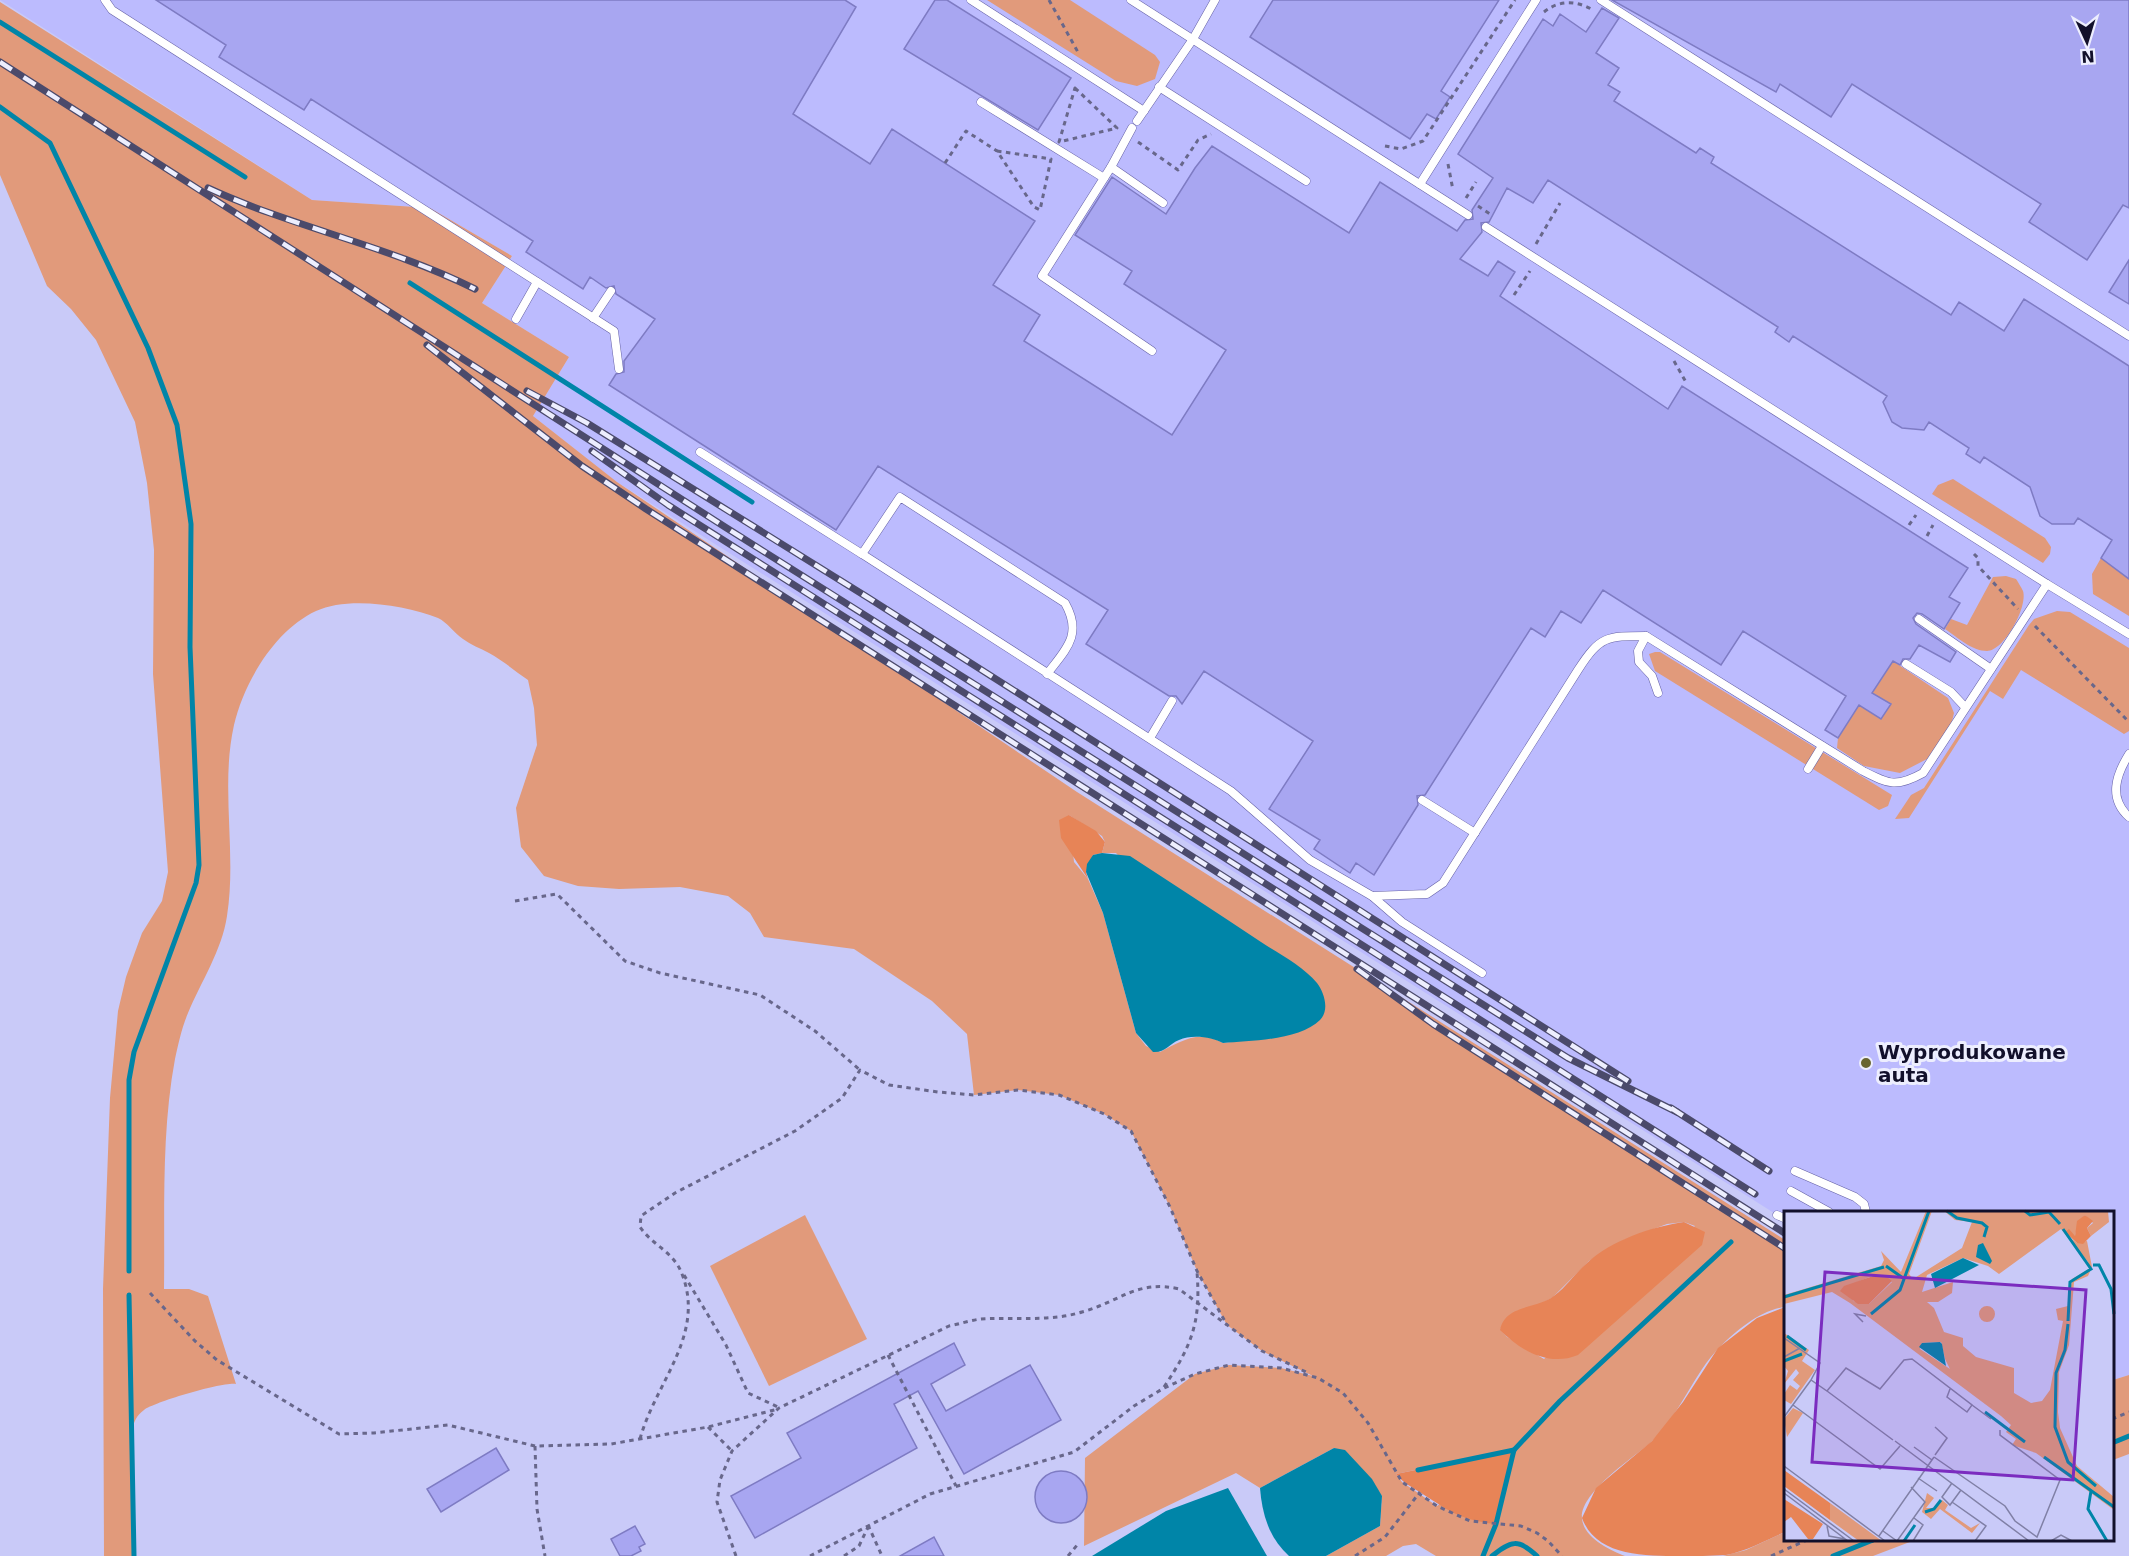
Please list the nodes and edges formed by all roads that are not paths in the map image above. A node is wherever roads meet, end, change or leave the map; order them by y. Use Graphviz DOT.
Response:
graph roads {
  1 [pos="105,0"];
  2 [pos="971,0"];
  3 [pos="1131,0"];
  4 [pos="1215,0"];
  5 [pos="1536,0"];
  6 [pos="1601,0"];
  7 [pos="1193,39"];
  8 [pos="1159,87"];
  9 [pos="981,102"];
  10 [pos="1144,111"];
  11 [pos="1111,167"];
  12 [pos="1104,178"];
  13 [pos="1306,181"];
  14 [pos="1420,184"];
  15 [pos="1163,203"];
  16 [pos="1468,215"];
  17 [pos="1486,227"];
  18 [pos="537,282"];
  19 [pos="611,291"];
  20 [pos="593,318"];
  21 [pos="516,319"];
  22 [pos="2129,336"];
  23 [pos="1152,351"];
  24 [pos="619,369"];
  25 [pos="700,452"];
  26 [pos="862,554"];
  27 [pos="2047,584"];
  28 [pos="1919,619"];
  29 [pos="2129,634"];
  30 [pos="1646,636"];
  31 [pos="1906,664"];
  32 [pos="1991,669"];
  33 [pos="1047,674"];
  34 [pos="1658,693"];
  35 [pos="1172,701"];
  36 [pos="1965,707"];
  37 [pos="1150,738"];
  38 [pos="1822,746"];
  39 [pos="2129,754"];
  40 [pos="1808,769"];
  41 [pos="1422,800"];
  42 [pos="2129,817"];
  43 [pos="1475,833"];
  44 [pos="1372,896"];
  45 [pos="1482,972"];
  46 [pos="1795,1171"];
  47 [pos="1791,1191"];
  48 [pos="1827,1211"];
  49 [pos="1866,1211"];
  50 [pos="1777,1215"];
  51 [pos="1784,1218"];
  1 -- 18 [label="lane"];
  2 -- 10 [label="lane"];
  3 -- 7 [label="lane"];
  4 -- 7 [label="lane"];
  5 -- 14 [label="lane"];
  6 -- 22 [label="lane"];
  7 -- 8 [label="lane"];
  7 -- 14 [label="lane"];
  8 -- 10 [label="lane"];
  8 -- 13 [label="lane"];
  9 -- 12 [label="lane"];
  10 -- 11 [label="lane"];
  11 -- 12 [label="lane"];
  11 -- 15 [label="lane"];
  12 -- 23 [label="lane"];
  14 -- 16 [label="lane"];
  17 -- 27 [label="lane"];
  18 -- 20 [label="lane"];
  18 -- 21 [label="lane"];
  19 -- 20 [label="lane"];
  20 -- 24 [label="lane"];
  25 -- 26 [label="lane"];
  26 -- 33 [label="lane"];
  26 -- 33 [label="lane"];
  27 -- 29 [label="lane"];
  27 -- 32 [label="lane"];
  28 -- 32 [label="lane"];
  30 -- 34 [label="lane"];
  30 -- 38 [label="lane"];
  30 -- 43 [label="lane"];
  31 -- 36 [label="lane"];
  32 -- 36 [label="lane"];
  33 -- 37 [label="lane"];
  35 -- 37 [label="lane"];
  36 -- 38 [label="lane"];
  37 -- 44 [label="lane"];
  38 -- 40 [label="lane"];
  39 -- 42 [label="lane"];
  41 -- 43 [label="lane"];
  43 -- 44 [label="lane"];
  44 -- 45 [label="lane"];
  46 -- 49 [label="lane"];
  47 -- 48 [label="lane"];
  50 -- 51 [label="lane"];
}
